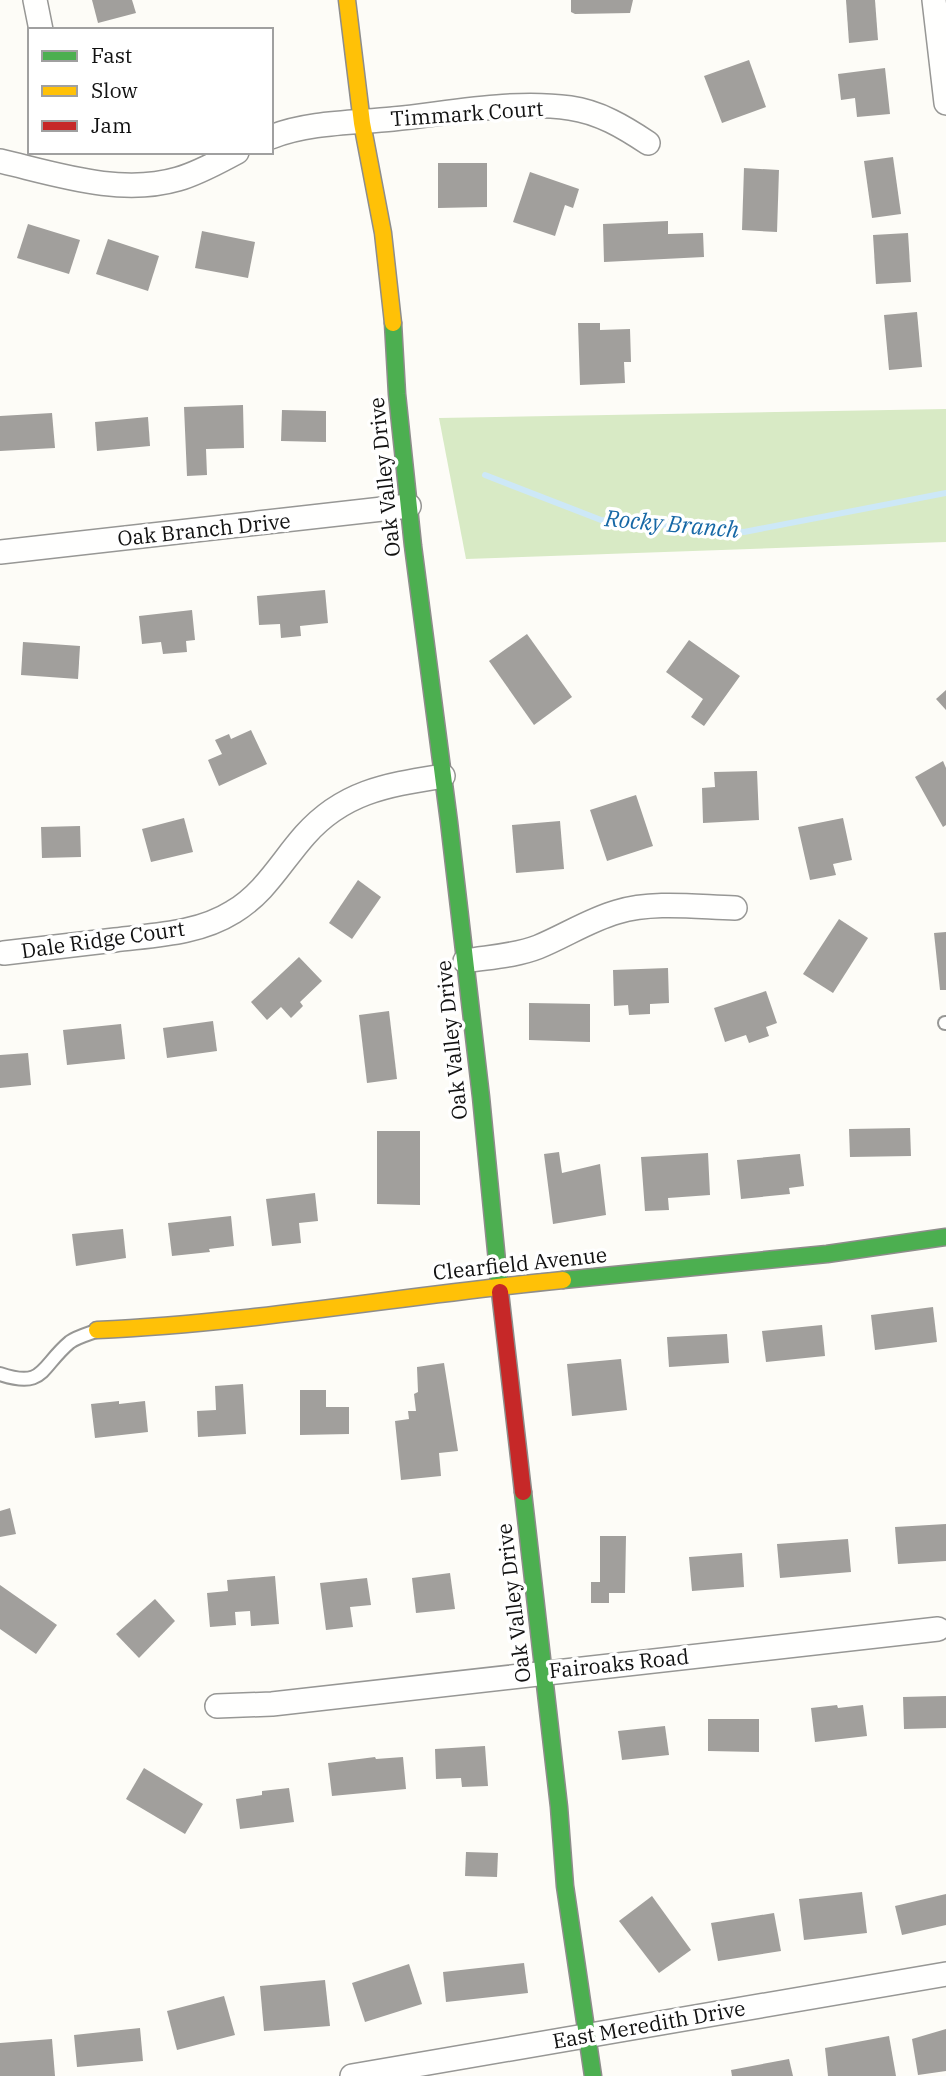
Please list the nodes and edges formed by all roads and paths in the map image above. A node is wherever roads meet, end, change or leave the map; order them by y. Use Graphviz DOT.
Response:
graph roads {
  1 [pos="35,0"];
  2 [pos="347,0"];
  3 [pos="934,0"];
  4 [pos="41,28"];
  5 [pos="946,103"];
  6 [pos="362,122"];
  7 [pos="273,136"];
  8 [pos="648,143"];
  9 [pos="233,154"];
  10 [pos="32,160"];
  11 [pos="0,161"];
  12 [pos="409,506"];
  13 [pos="0,552"];
  14 [pos="443,776"];
  15 [pos="734,908"];
  16 [pos="4,953"];
  17 [pos="465,961"];
  18 [pos="946,1237"];
  19 [pos="499,1287"];
  20 [pos="97,1330"];
  21 [pos="0,1374"];
  22 [pos="938,1629"];
  23 [pos="543,1672"];
  24 [pos="216,1706"];
  25 [pos="946,1974"];
  26 [pos="586,2036"];
  27 [pos="352,2076"];
  28 [pos="593,2076"];
  1 -- 4 [label="street"];
  2 -- 6 [label="street, Oak Valley Drive"];
  3 -- 5 [label="street"];
  6 -- 7 [label="street, Timmark Court"];
  6 -- 8 [label="street, Timmark Court"];
  6 -- 12 [label="street, Oak Valley Drive"];
  9 -- 10 [label="street"];
  10 -- 11 [label="street"];
  12 -- 13 [label="street, Oak Branch Drive"];
  12 -- 14 [label="street, Oak Valley Drive"];
  14 -- 16 [label="street, Dale Ridge Court"];
  14 -- 17 [label="street, Oak Valley Drive"];
  15 -- 17 [label="street"];
  17 -- 19 [label="street, Oak Valley Drive"];
  18 -- 19 [label="street, Clearfield Avenue"];
  19 -- 20 [label="street, Clearfield Avenue"];
  19 -- 23 [label="street, Oak Valley Drive"];
  20 -- 21 [label="lane"];
  22 -- 23 [label="street, Fairoaks Road"];
  23 -- 24 [label="street, Fairoaks Road"];
  23 -- 26 [label="street, Oak Valley Drive"];
  25 -- 26 [label="street, East Meredith Drive"];
  26 -- 27 [label="street, East Meredith Drive"];
  26 -- 28 [label="street, Oak Valley Drive"];
}
